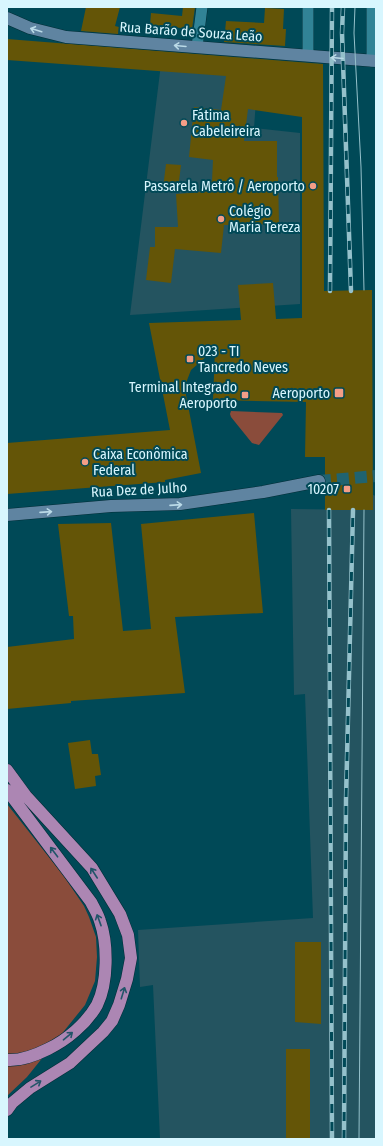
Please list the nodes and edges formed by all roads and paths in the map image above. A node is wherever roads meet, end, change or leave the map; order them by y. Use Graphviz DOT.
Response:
graph roads {
  1 [pos="202,7"];
  2 [pos="308,7"];
  3 [pos="372,7"];
  4 [pos="7,18"];
  5 [pos="197,48"];
  6 [pos="308,55"];
  7 [pos="374,61"];
  8 [pos="319,482"];
  9 [pos="7,515"];
  10 [pos="7,770"];
  11 [pos="7,790"];
  12 [pos="7,1060"];
  13 [pos="7,1110"];
  1 -- 5 [label="street"];
  2 -- 6 [label="street"];
  3 -- 7 [label="street"];
  5 -- 4 [label="main road, Rua Barão de Souza Leão, one-way"];
  5 -- 6 [label="main road, Rua Barão de Souza Leão"];
  7 -- 6 [label="main road, Rua Barão de Souza Leão, one-way"];
  9 -- 8 [label="main road, Rua Dez de Julho, one-way"];
  13 -- 10 [label="highway, one-way"];
  12 -- 11 [label="highway, one-way"];
}
